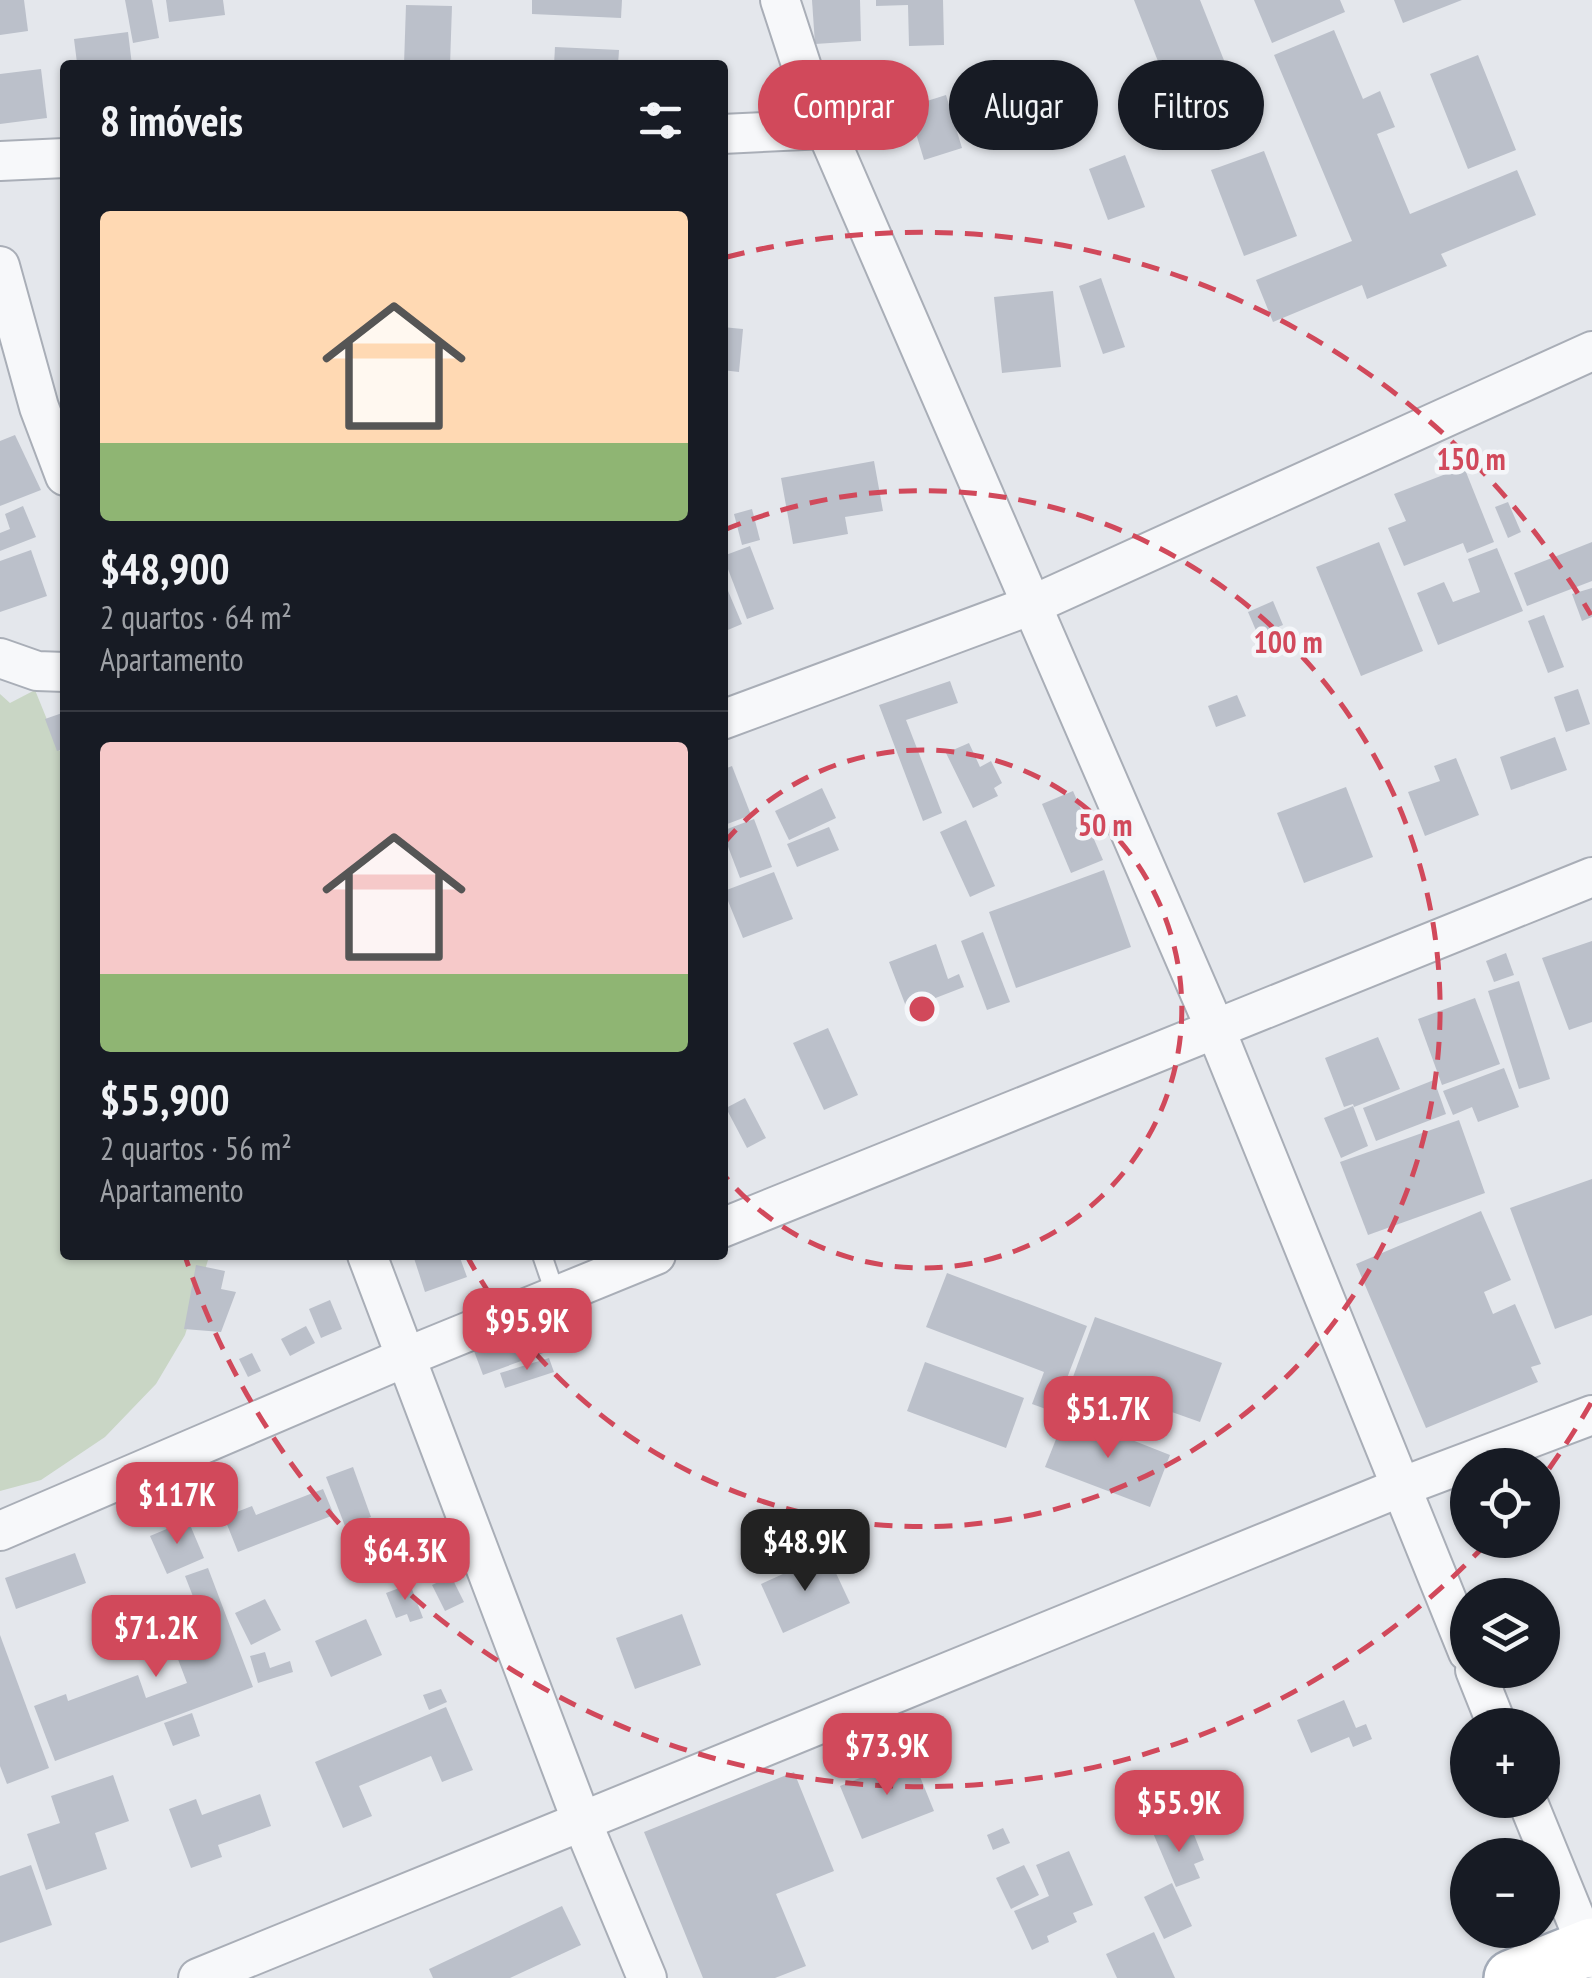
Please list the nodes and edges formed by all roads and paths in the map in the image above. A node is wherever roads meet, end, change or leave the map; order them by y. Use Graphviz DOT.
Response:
graph roads {
  1 [pos="780,0"];
  2 [pos="801,60"];
  3 [pos="758,132"];
  4 [pos="728,134"];
  5 [pos="835,150"];
  6 [pos="60,158"];
  7 [pos="0,161"];
  8 [pos="0,266"];
  9 [pos="1592,351"];
  10 [pos="60,463"];
  11 [pos="1032,604"];
  12 [pos="0,658"];
  13 [pos="60,672"];
  14 [pos="728,718"];
  15 [pos="1592,877"];
  16 [pos="1215,1028"];
  17 [pos="728,1226"];
  18 [pos="369,1260"];
  19 [pos="544,1260"];
  20 [pos="644,1260"];
  21 [pos="556,1296"];
  22 [pos="406,1357"];
  23 [pos="1592,1415"];
  24 [pos="1401,1487"];
  25 [pos="0,1531"];
  26 [pos="1450,1608"];
  27 [pos="1535,1818"];
  28 [pos="582,1822"];
  29 [pos="1590,1950"];
  30 [pos="198,1978"];
  31 [pos="647,1978"];
  32 [pos="1512,1978"];
  1 -- 2 [label="street"];
  3 -- 4 [label="street"];
  5 -- 11 [label="street"];
  6 -- 7 [label="street"];
  8 -- 10 [label="street"];
  9 -- 11 [label="street"];
  11 -- 14 [label="street"];
  11 -- 16 [label="street"];
  12 -- 13 [label="street"];
  15 -- 16 [label="street"];
  16 -- 17 [label="street"];
  16 -- 24 [label="street"];
  18 -- 22 [label="street"];
  19 -- 21 [label="lane"];
  20 -- 21 [label="street"];
  21 -- 22 [label="street"];
  22 -- 25 [label="street"];
  22 -- 28 [label="street"];
  23 -- 24 [label="street"];
  24 -- 26 [label="street"];
  24 -- 28 [label="street"];
  27 -- 29 [label="street"];
  28 -- 30 [label="street"];
  28 -- 31 [label="street"];
  29 -- 32 [label="main road"];
}
